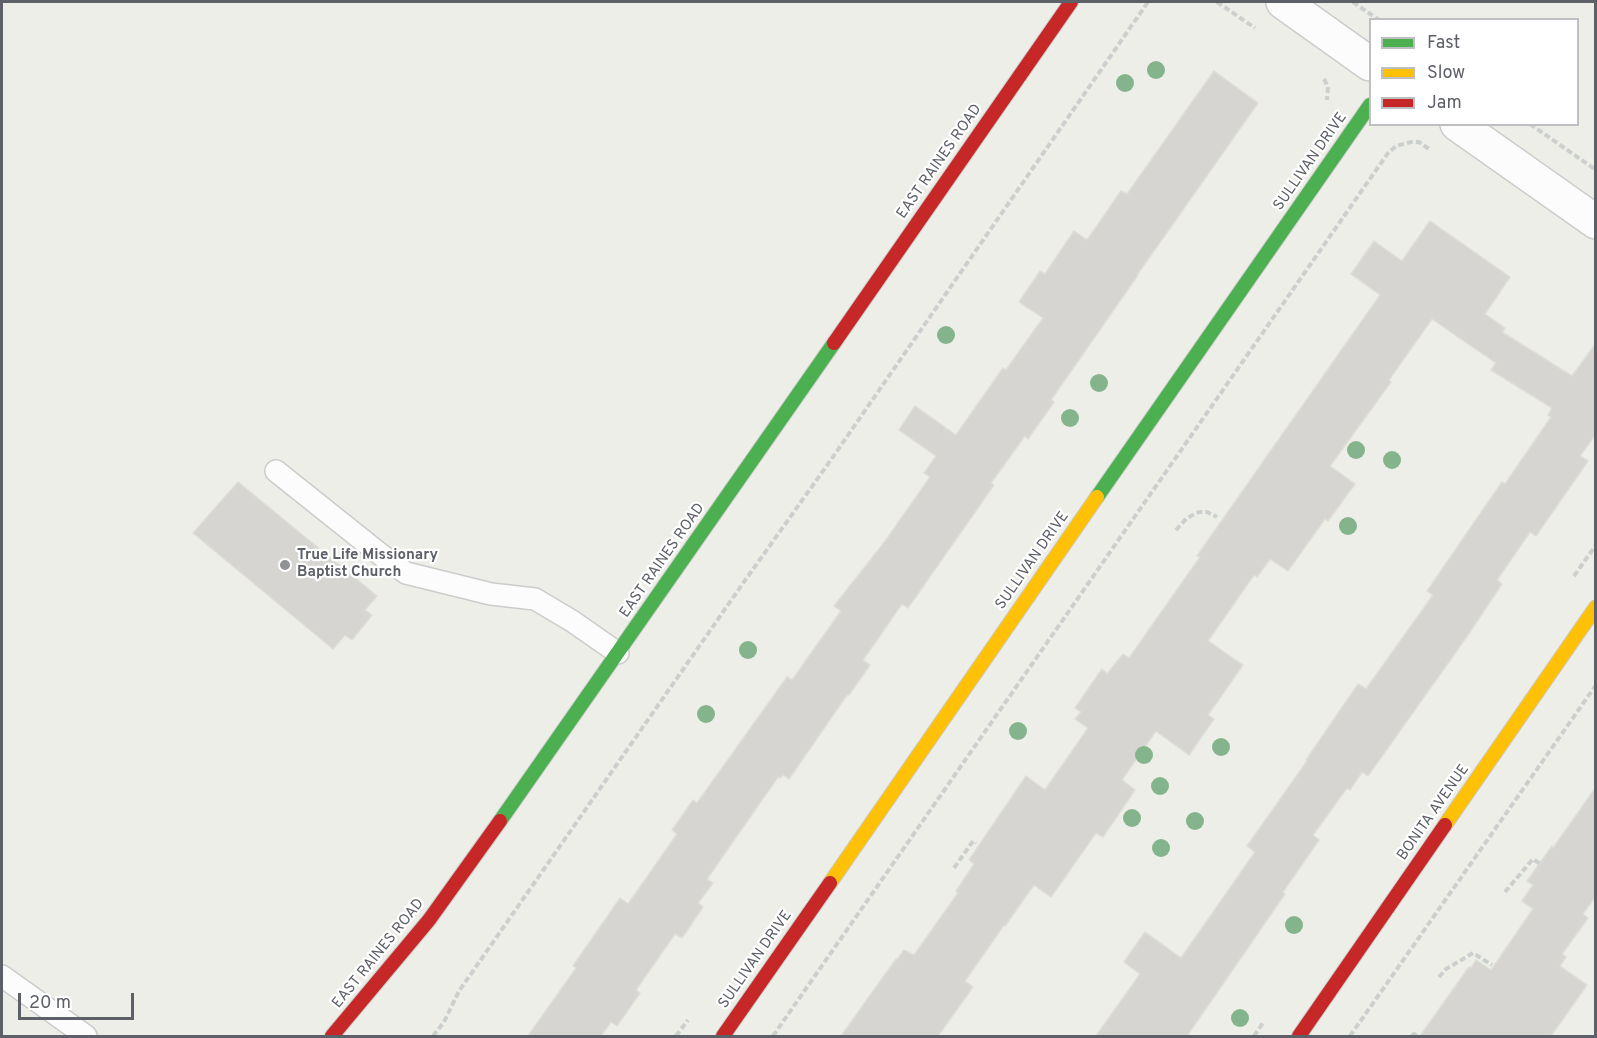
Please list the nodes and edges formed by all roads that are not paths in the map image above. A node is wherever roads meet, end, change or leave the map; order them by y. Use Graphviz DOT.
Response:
graph roads {
  1 [pos="1071,2"];
  2 [pos="1283,2"];
  3 [pos="1369,63"];
  4 [pos="1369,108"];
  5 [pos="1460,126"];
  6 [pos="1596,222"];
  7 [pos="276,471"];
  8 [pos="1596,607"];
  9 [pos="618,653"];
  10 [pos="2,976"];
  11 [pos="86,1036"];
  12 [pos="332,1036"];
  13 [pos="723,1036"];
  14 [pos="1299,1036"];
  1 -- 9 [label="street, EAST RAINES ROAD"];
  2 -- 3 [label="street"];
  4 -- 13 [label="street, SULLIVAN DRIVE"];
  5 -- 6 [label="street"];
  7 -- 9 [label="lane"];
  8 -- 14 [label="street, BONITA AVENUE"];
  9 -- 12 [label="street, EAST RAINES ROAD"];
  10 -- 11 [label="lane"];
}
